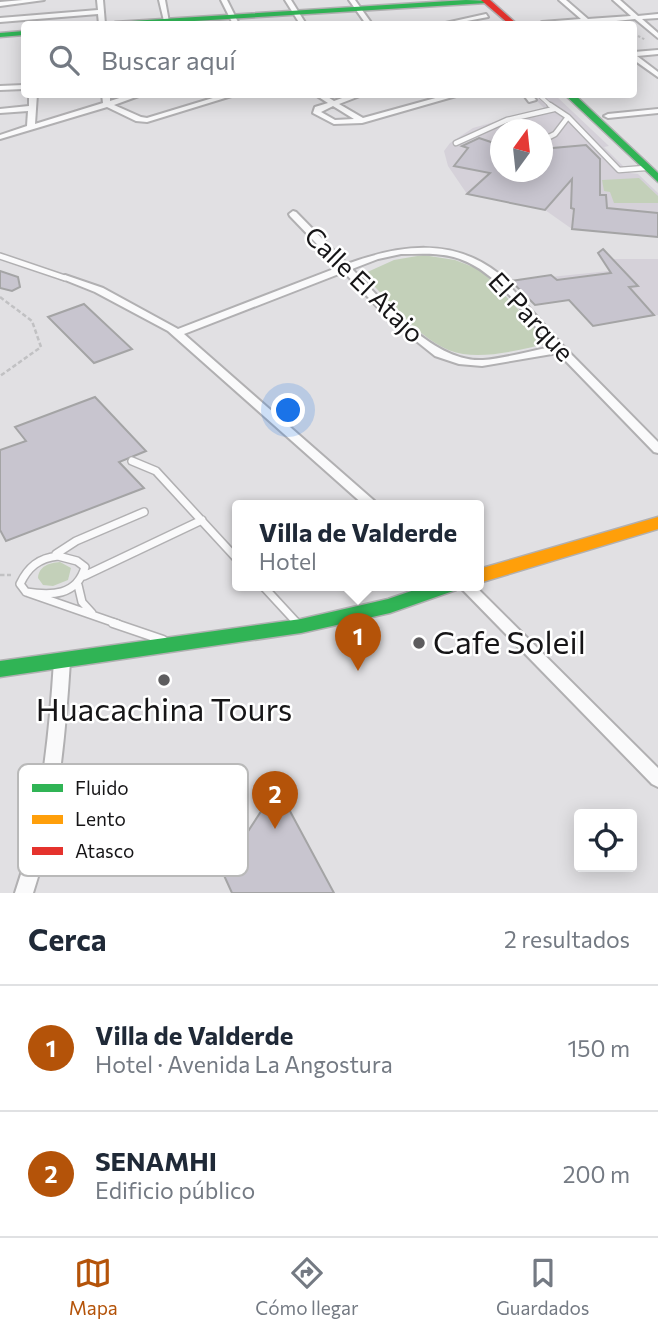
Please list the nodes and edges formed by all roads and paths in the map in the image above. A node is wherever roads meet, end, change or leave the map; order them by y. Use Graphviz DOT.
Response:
graph roads {
  1 [pos="39,0"];
  2 [pos="100,0"];
  3 [pos="162,0"];
  4 [pos="224,0"];
  5 [pos="562,0"];
  6 [pos="616,0"];
  7 [pos="0,4"];
  8 [pos="477,8"];
  9 [pos="360,11"];
  10 [pos="100,12"];
  11 [pos="296,13"];
  12 [pos="658,16"];
  13 [pos="636,18"];
  14 [pos="0,20"];
  15 [pos="235,20"];
  16 [pos="32,21"];
  17 [pos="48,21"];
  18 [pos="102,21"];
  19 [pos="167,21"];
  20 [pos="212,21"];
  21 [pos="450,21"];
  22 [pos="506,21"];
  23 [pos="587,21"];
  24 [pos="608,21"];
  25 [pos="21,23"];
  26 [pos="21,27"];
  27 [pos="0,33"];
  28 [pos="658,36"];
  29 [pos="648,43"];
  30 [pos="639,44"];
  31 [pos="658,52"];
  32 [pos="637,55"];
  33 [pos="637,58"];
  34 [pos="658,75"];
  35 [pos="21,87"];
  36 [pos="0,88"];
  37 [pos="33,98"];
  38 [pos="106,98"];
  39 [pos="127,98"];
  40 [pos="221,98"];
  41 [pos="323,98"];
  42 [pos="348,98"];
  43 [pos="442,98"];
  44 [pos="535,98"];
  45 [pos="573,98"];
  46 [pos="590,98"];
  47 [pos="331,103"];
  48 [pos="107,104"];
  49 [pos="32,108"];
  50 [pos="554,109"];
  51 [pos="0,111"];
  52 [pos="658,111"];
  53 [pos="608,116"];
  54 [pos="568,117"];
  55 [pos="362,121"];
  56 [pos="31,127"];
  57 [pos="553,135"];
  58 [pos="0,137"];
  59 [pos="456,143"];
  60 [pos="654,169"];
  61 [pos="293,214"];
  62 [pos="0,256"];
  63 [pos="347,269"];
  64 [pos="65,278"];
  65 [pos="0,297"];
  66 [pos="177,333"];
  67 [pos="560,348"];
  68 [pos="0,376"];
  69 [pos="658,449"];
  70 [pos="132,461"];
  71 [pos="367,500"];
  72 [pos="144,512"];
  73 [pos="202,520"];
  74 [pos="658,523"];
  75 [pos="232,553"];
  76 [pos="55,555"];
  77 [pos="484,575"];
  78 [pos="84,576"];
  79 [pos="78,584"];
  80 [pos="268,591"];
  81 [pos="433,591"];
  82 [pos="471,591"];
  83 [pos="26,592"];
  84 [pos="96,617"];
  85 [pos="301,626"];
  86 [pos="178,644"];
  87 [pos="62,661"];
  88 [pos="0,669"];
  89 [pos="53,764"];
  90 [pos="658,779"];
  91 [pos="29,876"];
  92 [pos="24,893"];
  1 -- 7 [label="street"];
  1 -- 16 [label="street"];
  2 -- 10 [label="street"];
  3 -- 19 [label="street"];
  4 -- 15 [label="street"];
  5 -- 23 [label="street"];
  6 -- 13 [label="street"];
  8 -- 9 [label="main road"];
  8 -- 21 [label="street"];
  8 -- 22 [label="main road"];
  9 -- 11 [label="main road"];
  10 -- 17 [label="street"];
  10 -- 18 [label="street"];
  11 -- 15 [label="main road"];
  12 -- 13 [label="street"];
  13 -- 24 [label="street"];
  13 -- 28 [label="street"];
  14 -- 25 [label="street"];
  15 -- 20 [label="main road"];
  26 -- 27 [label="main road"];
  29 -- 30 [label="path"];
  31 -- 32 [label="street"];
  33 -- 34 [label="street"];
  35 -- 36 [label="street"];
  37 -- 49 [label="street"];
  38 -- 48 [label="street"];
  39 -- 48 [label="street"];
  40 -- 48 [label="street"];
  41 -- 47 [label="street"];
  42 -- 47 [label="street"];
  43 -- 55 [label="street"];
  44 -- 50 [label="lane"];
  45 -- 60 [label="main road"];
  46 -- 53 [label="main road"];
  47 -- 55 [label="street"];
  47 -- 55 [label="street"];
  48 -- 56 [label="street"];
  49 -- 51 [label="street"];
  49 -- 56 [label="street"];
  50 -- 54 [label="lane"];
  50 -- 59 [label="lane"];
  52 -- 53 [label="street"];
  53 -- 60 [label="main road"];
  54 -- 57 [label="lane"];
  54 -- 60 [label="lane"];
  56 -- 58 [label="street"];
  61 -- 63 [label="street, Calle El Atajo"];
  62 -- 64 [label="lane"];
  63 -- 66 [label="street, El Parque"];
  63 -- 67 [label="street, Calle El Atajo"];
  63 -- 67 [label="street, El Parque"];
  64 -- 66 [label="street"];
  65 -- 68 [label="path"];
  66 -- 71 [label="street"];
  67 -- 69 [label="street, El Parque"];
  70 -- 73 [label="lane"];
  72 -- 76 [label="lane"];
  73 -- 75 [label="lane"];
  73 -- 78 [label="lane"];
  74 -- 77 [label="main road"];
  76 -- 78 [label="lane"];
  76 -- 83 [label="lane"];
  78 -- 79 [label="lane"];
  79 -- 83 [label="lane"];
  79 -- 84 [label="lane"];
  80 -- 85 [label="lane"];
  81 -- 85 [label="main road"];
  82 -- 90 [label="street"];
  83 -- 84 [label="lane"];
  84 -- 86 [label="lane"];
  85 -- 86 [label="main road"];
  86 -- 87 [label="main road"];
  87 -- 88 [label="main road"];
  87 -- 89 [label="street"];
  91 -- 92 [label="street"];
}
